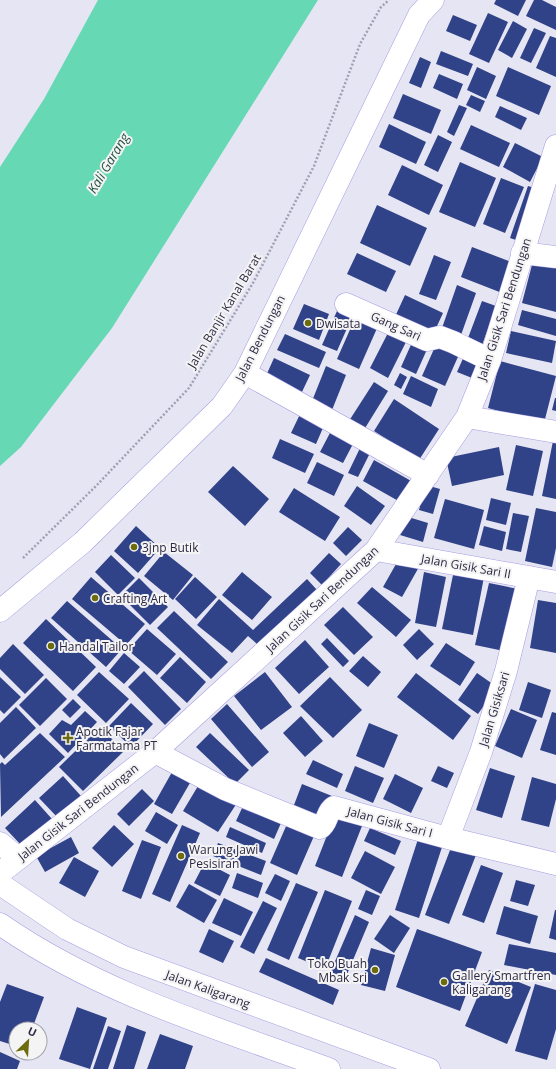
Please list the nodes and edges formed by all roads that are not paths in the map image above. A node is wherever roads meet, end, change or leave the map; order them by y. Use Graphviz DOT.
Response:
graph roads {
  1 [pos="433,0"];
  2 [pos="556,146"];
  3 [pos="522,253"];
  4 [pos="556,257"];
  5 [pos="346,304"];
  6 [pos="490,360"];
  7 [pos="245,373"];
  8 [pos="467,417"];
  9 [pos="556,432"];
  10 [pos="428,475"];
  11 [pos="376,550"];
  12 [pos="529,577"];
  13 [pos="556,582"];
  14 [pos="0,611"];
  15 [pos="155,752"];
  16 [pos="448,838"];
  17 [pos="0,843"];
  18 [pos="18,858"];
  19 [pos="556,864"];
  20 [pos="0,873"];
  21 [pos="0,884"];
  22 [pos="0,924"];
  23 [pos="203,987"];
  24 [pos="196,1020"];
  25 [pos="330,1069"];
  26 [pos="429,1069"];
  1 -- 7 [label="main road, Jalan Bendungan"];
  2 -- 3 [label="main road, Jalan Gisik Sari Bendungan"];
  3 -- 4 [label="main road"];
  3 -- 6 [label="main road, Jalan Gisik Sari Bendungan"];
  5 -- 6 [label="main road, Gang Sari"];
  6 -- 8 [label="main road, Jalan Gisik Sari Bendungan"];
  7 -- 10 [label="main road"];
  7 -- 14 [label="main road, Jalan Bendungan"];
  8 -- 9 [label="main road"];
  8 -- 10 [label="main road, Jalan Gisik Sari Bendungan"];
  10 -- 11 [label="main road, Jalan Gisik Sari Bendungan"];
  11 -- 12 [label="main road, Jalan Gisik Sari II"];
  11 -- 15 [label="main road, Jalan Gisik Sari Bendungan"];
  12 -- 13 [label="main road, Jalan Gisik Sari II"];
  12 -- 16 [label="main road, Jalan Gisiksari"];
  15 -- 16 [label="main road, Jalan Gisik Sari I"];
  15 -- 18 [label="main road, Jalan Gisik Sari Bendungan"];
  16 -- 19 [label="main road, Jalan Gisik Sari I"];
  17 -- 18 [label="main road"];
  18 -- 20 [label="main road, Jalan Gisik Sari Bendungan"];
  21 -- 23 [label="main road, Jalan Kaligarang"];
  22 -- 24 [label="main road"];
  23 -- 24 [label="main road"];
  23 -- 26 [label="main road, Jalan Kaligarang"];
  24 -- 25 [label="main road"];
}
